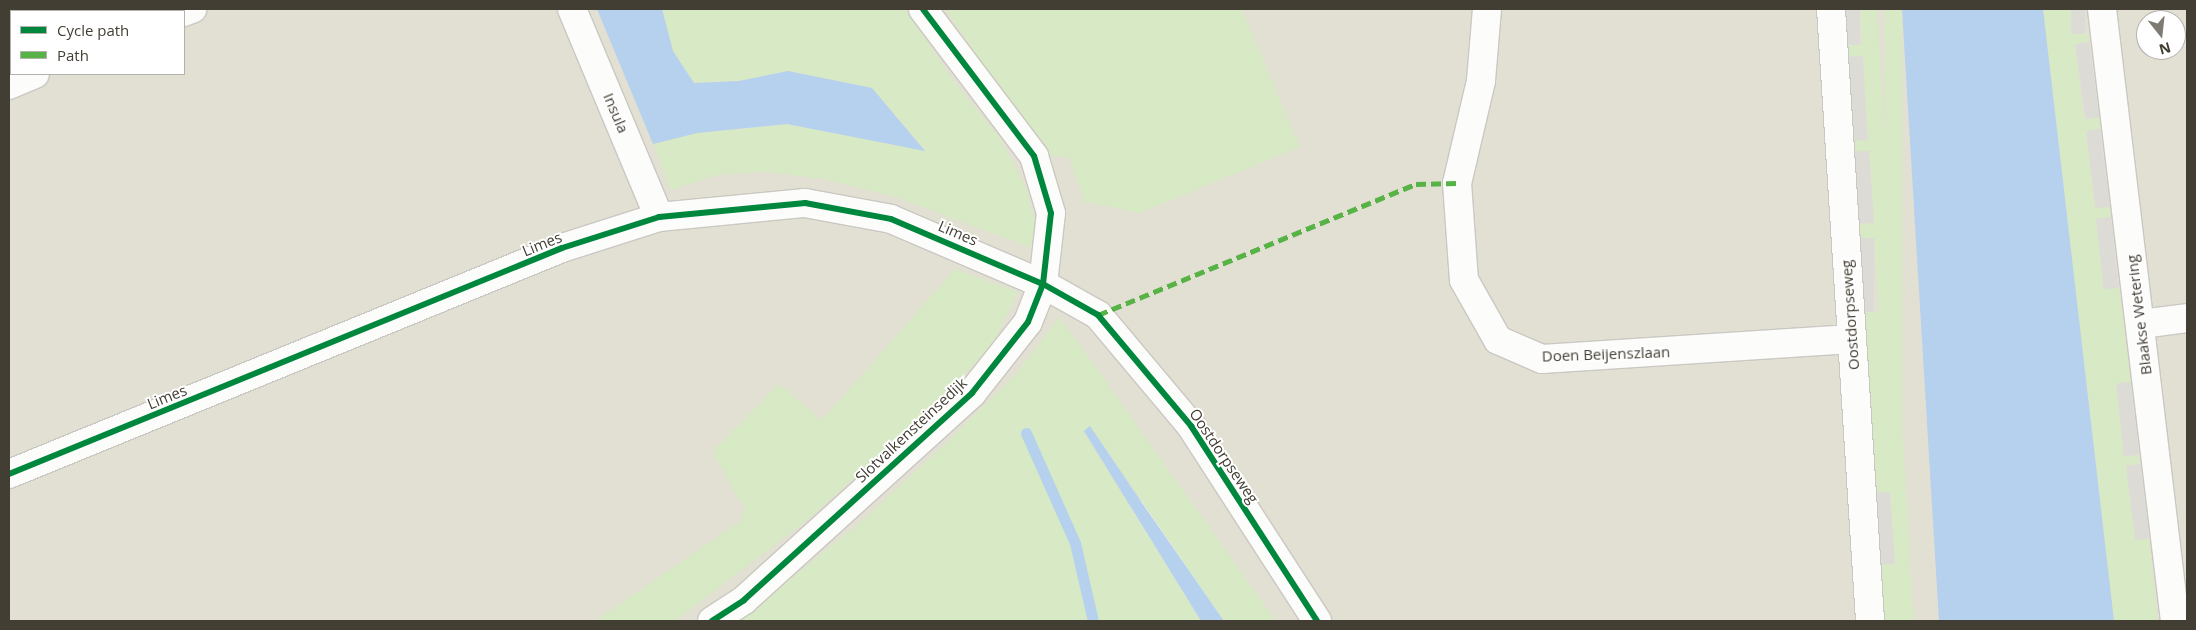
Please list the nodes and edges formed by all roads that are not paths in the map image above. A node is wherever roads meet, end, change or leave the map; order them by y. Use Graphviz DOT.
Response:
graph roads {
  1 [pos="572,9"];
  2 [pos="923,9"];
  3 [pos="1487,9"];
  4 [pos="1830,9"];
  5 [pos="2102,9"];
  6 [pos="33,75"];
  7 [pos="9,85"];
  8 [pos="659,216"];
  9 [pos="1043,284"];
  10 [pos="1098,315"];
  11 [pos="2187,318"];
  12 [pos="2141,324"];
  13 [pos="1851,339"];
  14 [pos="9,474"];
  15 [pos="712,621"];
  16 [pos="1316,621"];
  17 [pos="1870,621"];
  18 [pos="2175,621"];
  1 -- 8 [label="street, Insula"];
  2 -- 9 [label="street, Slotvalkensteinsedijk"];
  3 -- 13 [label="street, Doen Beijenszlaan"];
  4 -- 13 [label="street, Oostdorpseweg"];
  5 -- 12 [label="street, Blaakse Wetering"];
  6 -- 7 [label="street"];
  8 -- 9 [label="street, Limes"];
  8 -- 14 [label="street, Limes"];
  9 -- 10 [label="street, Limes"];
  9 -- 15 [label="street, Slotvalkensteinsedijk"];
  10 -- 16 [label="street, Oostdorpseweg"];
  11 -- 12 [label="street"];
  12 -- 18 [label="street, Blaakse Wetering"];
  13 -- 17 [label="street, Oostdorpseweg"];
}
